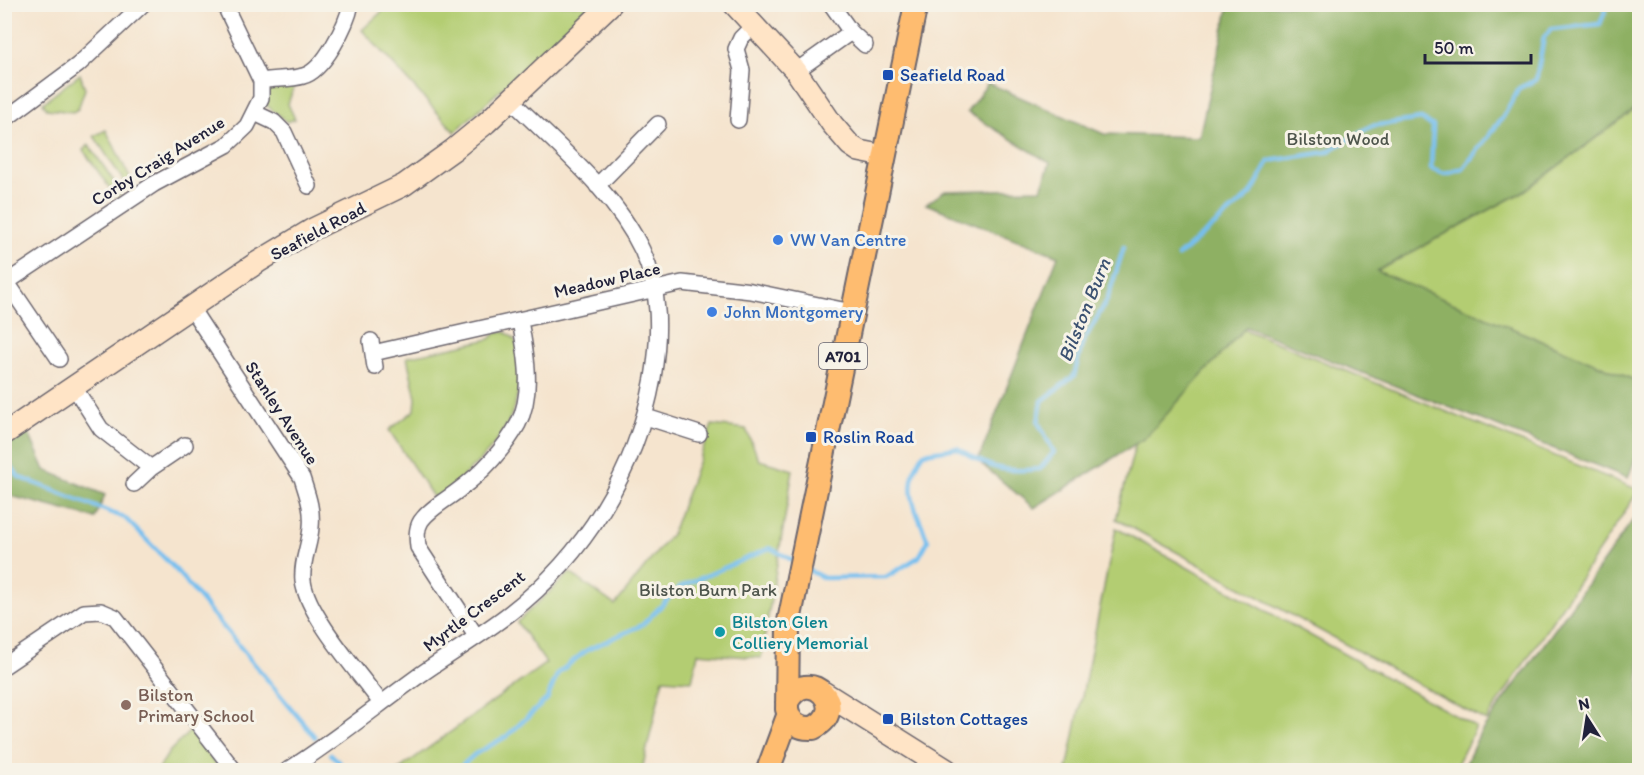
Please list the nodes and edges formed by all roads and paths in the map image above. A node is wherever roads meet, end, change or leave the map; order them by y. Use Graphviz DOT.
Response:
graph roads {
  1 [pos="143,4"];
  2 [pos="224,4"];
  3 [pos="351,4"];
  4 [pos="611,4"];
  5 [pos="734,4"];
  6 [pos="831,4"];
  7 [pos="916,4"];
  8 [pos="754,25"];
  9 [pos="851,32"];
  10 [pos="865,45"];
  11 [pos="796,71"];
  12 [pos="261,81"];
  13 [pos="511,100"];
  14 [pos="255,113"];
  15 [pos="4,120"];
  16 [pos="738,120"];
  17 [pos="658,124"];
  18 [pos="884,156"];
  19 [pos="309,186"];
  20 [pos="597,186"];
  21 [pos="6,280"];
  22 [pos="655,288"];
  23 [pos="191,308"];
  24 [pos="852,312"];
  25 [pos="520,321"];
  26 [pos="373,354"];
  27 [pos="59,359"];
  28 [pos="74,387"];
  29 [pos="646,417"];
  30 [pos="4,434"];
  31 [pos="699,434"];
  32 [pos="185,445"];
  33 [pos="151,468"];
  34 [pos="134,484"];
  35 [pos="476,636"];
  36 [pos="788,647"];
  37 [pos="4,666"];
  38 [pos="816,689"];
  39 [pos="381,703"];
  40 [pos="802,716"];
  41 [pos="868,722"];
  42 [pos="771,764"];
  43 [pos="297,768"];
  44 [pos="234,771"];
  45 [pos="947,771"];
  1 -- 15 [label="street"];
  2 -- 12 [label="street"];
  3 -- 12 [label="street"];
  4 -- 13 [label="street, Seafield Road"];
  5 -- 8 [label="street"];
  6 -- 9 [label="street"];
  7 -- 18 [label="main road, A701"];
  8 -- 11 [label="street"];
  8 -- 16 [label="street"];
  9 -- 10 [label="street"];
  9 -- 11 [label="street"];
  11 -- 18 [label="street"];
  12 -- 14 [label="street, Corby Craig Avenue"];
  13 -- 20 [label="street, Myrtle Crescent"];
  13 -- 23 [label="street, Seafield Road"];
  14 -- 19 [label="street"];
  14 -- 21 [label="street, Corby Craig Avenue"];
  17 -- 20 [label="street"];
  18 -- 24 [label="main road, A701"];
  20 -- 22 [label="street, Myrtle Crescent"];
  21 -- 27 [label="street, Corby Craig Avenue"];
  22 -- 24 [label="street, Meadow Place"];
  22 -- 25 [label="street, Meadow Place"];
  22 -- 29 [label="street, Myrtle Crescent"];
  23 -- 28 [label="street, Seafield Road"];
  23 -- 39 [label="street, Stanley Avenue"];
  24 -- 36 [label="main road, A701"];
  25 -- 26 [label="street, Meadow Place"];
  25 -- 35 [label="street"];
  28 -- 30 [label="street, Seafield Road"];
  28 -- 33 [label="street"];
  29 -- 31 [label="street"];
  29 -- 35 [label="street, Myrtle Crescent"];
  32 -- 33 [label="street"];
  33 -- 34 [label="street"];
  35 -- 39 [label="street, Myrtle Crescent"];
  36 -- 38 [label="main road"];
  36 -- 40 [label="main road, A701"];
  37 -- 44 [label="street"];
  38 -- 40 [label="main road"];
  38 -- 40 [label="main road"];
  38 -- 41 [label="street"];
  39 -- 43 [label="street, Myrtle Crescent"];
  40 -- 41 [label="street"];
  40 -- 42 [label="main road"];
  41 -- 45 [label="street"];
}
